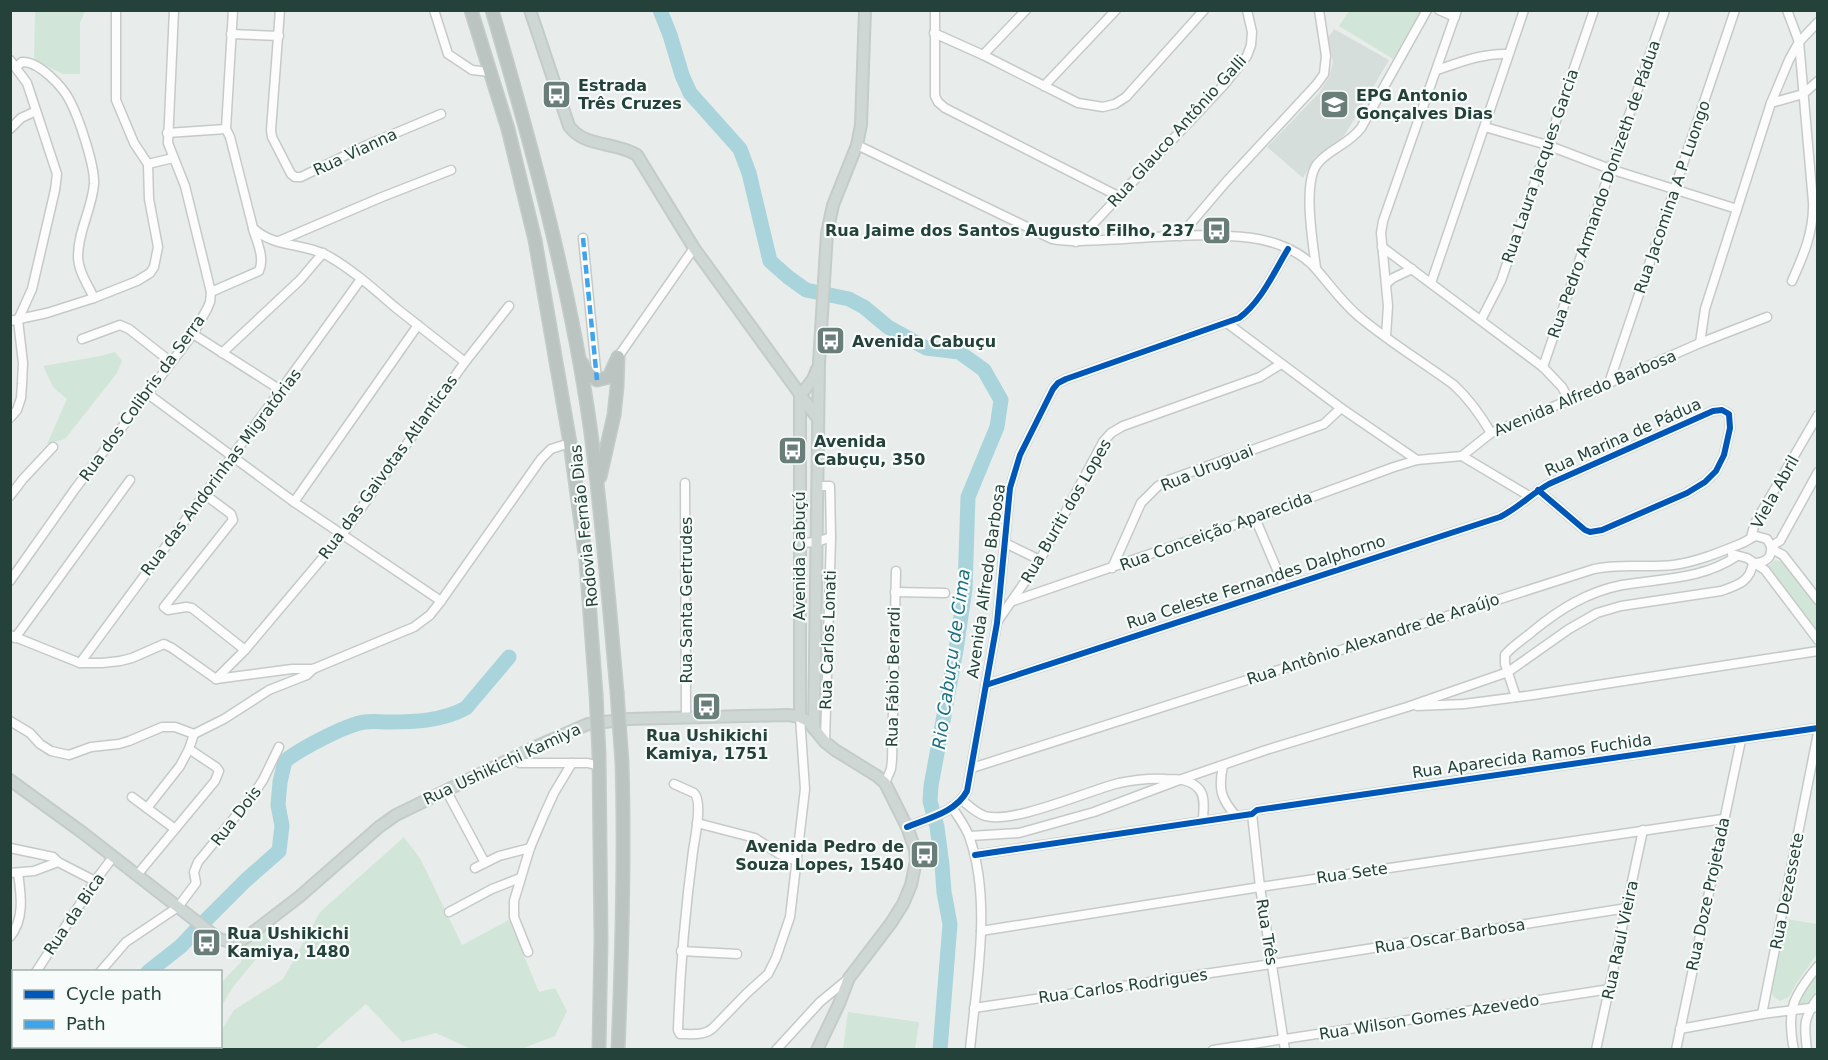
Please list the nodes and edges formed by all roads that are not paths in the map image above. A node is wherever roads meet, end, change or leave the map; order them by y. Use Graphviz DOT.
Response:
graph roads {
  1 [pos="116,10"];
  2 [pos="174,10"];
  3 [pos="233,10"];
  4 [pos="280,10"];
  5 [pos="434,10"];
  6 [pos="471,10"];
  7 [pos="492,10"];
  8 [pos="530,10"];
  9 [pos="865,10"];
  10 [pos="1026,10"];
  11 [pos="1204,10"];
  12 [pos="1247,10"];
  13 [pos="1319,10"];
  14 [pos="1427,10"];
  15 [pos="1439,10"];
  16 [pos="1524,10"];
  17 [pos="1594,10"];
  18 [pos="1665,10"];
  19 [pos="1735,10"];
  20 [pos="1787,10"];
  21 [pos="935,11"];
  22 [pos="1113,11"];
  23 [pos="1456,14"];
  24 [pos="1818,22"];
  25 [pos="934,33"];
  26 [pos="231,34"];
  27 [pos="279,36"];
  28 [pos="1799,42"];
  29 [pos="1508,54"];
  30 [pos="983,55"];
  31 [pos="13,63"];
  32 [pos="1437,70"];
  33 [pos="490,72"];
  34 [pos="1818,81"];
  35 [pos="1044,86"];
  36 [pos="1803,94"];
  37 [pos="1772,103"];
  38 [pos="36,111"];
  39 [pos="441,114"];
  40 [pos="1485,127"];
  41 [pos="10,129"];
  42 [pos="226,129"];
  43 [pos="167,133"];
  44 [pos="857,145"];
  45 [pos="1547,145"];
  46 [pos="173,158"];
  47 [pos="148,164"];
  48 [pos="1610,169"];
  49 [pos="451,170"];
  50 [pos="1674,190"];
  51 [pos="1118,196"];
  52 [pos="1737,209"];
  53 [pos="253,228"];
  54 [pos="1180,236"];
  55 [pos="583,238"];
  56 [pos="279,241"];
  57 [pos="1076,242"];
  58 [pos="1382,247"];
  59 [pos="694,248"];
  60 [pos="1288,249"];
  61 [pos="323,253"];
  62 [pos="1316,268"];
  63 [pos="1412,269"];
  64 [pos="361,279"];
  65 [pos="1792,281"];
  66 [pos="1387,283"];
  67 [pos="1431,283"];
  68 [pos="211,292"];
  69 [pos="94,298"];
  70 [pos="510,306"];
  71 [pos="1767,317"];
  72 [pos="14,320"];
  73 [pos="1481,320"];
  74 [pos="1227,322"];
  75 [pos="418,325"];
  76 [pos="193,334"];
  77 [pos="1386,336"];
  78 [pos="82,339"];
  79 [pos="1700,343"];
  80 [pos="222,353"];
  81 [pos="618,357"];
  82 [pos="579,358"];
  83 [pos="171,362"];
  84 [pos="465,362"];
  85 [pos="819,363"];
  86 [pos="1281,364"];
  87 [pos="1543,367"];
  88 [pos="597,380"];
  89 [pos="1609,383"];
  90 [pos="282,391"];
  91 [pos="148,394"];
  92 [pos="800,396"];
  93 [pos="1569,400"];
  94 [pos="804,408"];
  95 [pos="1341,408"];
  96 [pos="1818,415"];
  97 [pos="10,418"];
  98 [pos="818,419"];
  99 [pos="1491,433"];
  100 [pos="818,435"];
  101 [pos="799,436"];
  102 [pos="570,442"];
  103 [pos="53,447"];
  104 [pos="231,456"];
  105 [pos="1462,456"];
  106 [pos="1417,460"];
  107 [pos="1816,478"];
  108 [pos="130,480"];
  109 [pos="686,483"];
  110 [pos="817,486"];
  111 [pos="1538,490"];
  112 [pos="597,492"];
  113 [pos="204,494"];
  114 [pos="10,496"];
  115 [pos="1529,496"];
  116 [pos="294,502"];
  117 [pos="1256,518"];
  118 [pos="342,535"];
  119 [pos="831,537"];
  120 [pos="1748,539"];
  121 [pos="817,542"];
  122 [pos="799,543"];
  123 [pos="1005,543"];
  124 [pos="1770,545"];
  125 [pos="1723,551"];
  126 [pos="1737,556"];
  127 [pos="1040,560"];
  128 [pos="1752,562"];
  129 [pos="1112,568"];
  130 [pos="896,571"];
  131 [pos="10,581"];
  132 [pos="1284,586"];
  133 [pos="895,592"];
  134 [pos="945,592"];
  135 [pos="1818,600"];
  136 [pos="441,601"];
  137 [pos="1013,601"];
  138 [pos="997,622"];
  139 [pos="13,636"];
  140 [pos="1818,640"];
  141 [pos="245,650"];
  142 [pos="1818,651"];
  143 [pos="80,663"];
  144 [pos="313,669"];
  145 [pos="1508,672"];
  146 [pos="216,679"];
  147 [pos="986,685"];
  148 [pos="1516,697"];
  149 [pos="1407,707"];
  150 [pos="686,717"];
  151 [pos="800,717"];
  152 [pos="10,721"];
  153 [pos="1818,728"];
  154 [pos="814,729"];
  155 [pos="1818,733"];
  156 [pos="194,734"];
  157 [pos="1741,740"];
  158 [pos="825,742"];
  159 [pos="279,747"];
  160 [pos="189,749"];
  161 [pos="512,758"];
  162 [pos="599,760"];
  163 [pos="572,763"];
  164 [pos="1223,766"];
  165 [pos="972,768"];
  166 [pos="1182,779"];
  167 [pos="10,780"];
  168 [pos="885,783"];
  169 [pos="674,784"];
  170 [pos="446,790"];
  171 [pos="132,797"];
  172 [pos="962,800"];
  173 [pos="147,808"];
  174 [pos="949,809"];
  175 [pos="1252,814"];
  176 [pos="1236,816"];
  177 [pos="1723,819"];
  178 [pos="1203,821"];
  179 [pos="697,823"];
  180 [pos="907,827"];
  181 [pos="175,829"];
  182 [pos="1643,830"];
  183 [pos="970,836"];
  184 [pos="10,848"];
  185 [pos="530,848"];
  186 [pos="975,855"];
  187 [pos="114,857"];
  188 [pos="798,861"];
  189 [pos="58,862"];
  190 [pos="485,863"];
  191 [pos="475,868"];
  192 [pos="14,873"];
  193 [pos="137,875"];
  194 [pos="520,878"];
  195 [pos="95,882"];
  196 [pos="1260,887"];
  197 [pos="178,907"];
  198 [pos="1627,908"];
  199 [pos="449,912"];
  200 [pos="981,931"];
  201 [pos="10,937"];
  202 [pos="681,951"];
  203 [pos="528,952"];
  204 [pos="737,954"];
  205 [pos="1272,964"];
  206 [pos="1818,966"];
  207 [pos="37,970"];
  208 [pos="102,970"];
  209 [pos="849,978"];
  210 [pos="1610,989"];
  211 [pos="1818,998"];
  212 [pos="974,1008"];
  213 [pos="1814,1008"];
  214 [pos="1791,1010"];
  215 [pos="1762,1014"];
  216 [pos="1680,1029"];
  217 [pos="1284,1039"];
  218 [pos="599,1050"];
  219 [pos="618,1050"];
  220 [pos="776,1050"];
  221 [pos="818,1050"];
  222 [pos="970,1050"];
  223 [pos="1213,1050"];
  224 [pos="1285,1050"];
  225 [pos="1596,1050"];
  226 [pos="1676,1050"];
  227 [pos="1794,1050"];
  228 [pos="1807,1050"];
  1 -- 47 [label="street"];
  2 -- 43 [label="street"];
  3 -- 26 [label="street"];
  4 -- 27 [label="street, Rua Vianna"];
  5 -- 33 [label="street"];
  6 -- 33 [label="highway, Rodovia Fernão Dias"];
  7 -- 82 [label="highway, Rodovia Fernão Dias"];
  8 -- 59 [label="main road"];
  9 -- 44 [label="main road, Avenida Cabuçú"];
  10 -- 30 [label="street"];
  11 -- 35 [label="street"];
  12 -- 51 [label="street, Rua Glauco Antônio Galli"];
  13 -- 54 [label="street"];
  14 -- 62 [label="street"];
  15 -- 23 [label="street"];
  16 -- 29 [label="street"];
  17 -- 45 [label="street, Rua Laura Jacques Garcia"];
  18 -- 48 [label="street, Rua Pedro Armando Donizeth de Pádua"];
  19 -- 50 [label="street, Rua Jacomina A P Luongo"];
  20 -- 28 [label="street"];
  21 -- 25 [label="street"];
  22 -- 35 [label="street"];
  23 -- 32 [label="street"];
  24 -- 28 [label="street"];
  25 -- 30 [label="street"];
  25 -- 51 [label="street"];
  26 -- 27 [label="street"];
  26 -- 42 [label="street"];
  27 -- 39 [label="street, Rua Vianna"];
  28 -- 36 [label="street"];
  28 -- 37 [label="street"];
  29 -- 32 [label="street"];
  29 -- 40 [label="street"];
  30 -- 35 [label="street"];
  31 -- 38 [label="street"];
  31 -- 69 [label="street"];
  32 -- 58 [label="street"];
  33 -- 102 [label="highway, Rodovia Fernão Dias"];
  34 -- 36 [label="street"];
  36 -- 37 [label="street"];
  36 -- 65 [label="street"];
  37 -- 52 [label="street"];
  38 -- 41 [label="street"];
  38 -- 72 [label="street"];
  40 -- 45 [label="street"];
  40 -- 67 [label="street"];
  42 -- 43 [label="street"];
  42 -- 53 [label="street"];
  43 -- 46 [label="street"];
  44 -- 57 [label="street"];
  44 -- 85 [label="main road, Avenida Cabuçú"];
  45 -- 48 [label="street"];
  45 -- 73 [label="street, Rua Laura Jacques Garcia"];
  46 -- 47 [label="street"];
  46 -- 68 [label="street"];
  47 -- 69 [label="street"];
  48 -- 50 [label="street"];
  48 -- 87 [label="street, Rua Pedro Armando Donizeth de Pádua"];
  49 -- 56 [label="street"];
  50 -- 52 [label="street"];
  50 -- 89 [label="street, Rua Jacomina A P Luongo"];
  51 -- 57 [label="street, Rua Glauco Antônio Galli"];
  52 -- 79 [label="street"];
  53 -- 56 [label="street"];
  53 -- 68 [label="street"];
  54 -- 57 [label="street"];
  54 -- 60 [label="street"];
  55 -- 88 [label="street"];
  56 -- 61 [label="street"];
  58 -- 63 [label="street"];
  58 -- 66 [label="street"];
  59 -- 81 [label="street"];
  59 -- 92 [label="main road"];
  60 -- 62 [label="street"];
  60 -- 74 [label="street, Avenida Alfredo Barbosa"];
  61 -- 64 [label="street"];
  61 -- 80 [label="street"];
  62 -- 77 [label="street"];
  63 -- 66 [label="street"];
  63 -- 67 [label="street"];
  64 -- 75 [label="street"];
  64 -- 90 [label="street, Rua das Andorinhas Migratórias"];
  66 -- 77 [label="street"];
  67 -- 73 [label="street"];
  68 -- 76 [label="street, Rua dos Colibris da Serra"];
  69 -- 72 [label="street"];
  70 -- 84 [label="street, Rua das Gaivotas Atlanticas"];
  71 -- 79 [label="street, Avenida Alfredo Barbosa"];
  72 -- 97 [label="street"];
  73 -- 87 [label="street"];
  74 -- 86 [label="street"];
  74 -- 123 [label="street, Avenida Alfredo Barbosa"];
  75 -- 84 [label="street"];
  75 -- 116 [label="street"];
  76 -- 80 [label="street"];
  76 -- 83 [label="street, Rua dos Colibris da Serra"];
  77 -- 99 [label="street"];
  78 -- 83 [label="street"];
  79 -- 89 [label="street, Avenida Alfredo Barbosa"];
  80 -- 90 [label="street"];
  81 -- 88 [label="highway"];
  81 -- 112 [label="highway"];
  82 -- 88 [label="highway"];
  82 -- 112 [label="highway, Rodovia Fernão Dias"];
  83 -- 91 [label="street, Rua dos Colibris da Serra"];
  84 -- 118 [label="street, Rua das Gaivotas Atlanticas"];
  85 -- 92 [label="main road"];
  85 -- 98 [label="main road, Avenida Cabuçú"];
  86 -- 95 [label="street"];
  86 -- 127 [label="street, Rua Buriti dos Lopes"];
  87 -- 93 [label="street"];
  89 -- 93 [label="street, Avenida Alfredo Barbosa"];
  90 -- 104 [label="street, Rua das Andorinhas Migratórias"];
  91 -- 104 [label="street"];
  91 -- 131 [label="street, Rua dos Colibris da Serra"];
  92 -- 94 [label="main road"];
  93 -- 99 [label="street, Avenida Alfredo Barbosa"];
  94 -- 98 [label="main road"];
  94 -- 101 [label="main road, Avenida Cabuçú"];
  95 -- 106 [label="street"];
  95 -- 129 [label="street, Rua Uruguai"];
  96 -- 120 [label="street, Viela Abril"];
  98 -- 100 [label="main road, Avenida Cabuçú"];
  99 -- 105 [label="street, Avenida Alfredo Barbosa"];
  100 -- 101 [label="main road"];
  100 -- 110 [label="main road, Avenida Cabuçú"];
  101 -- 122 [label="main road, Avenida Cabuçú"];
  102 -- 136 [label="street"];
  102 -- 162 [label="highway, Rodovia Fernão Dias, bridge"];
  103 -- 114 [label="street"];
  104 -- 113 [label="street, Rua das Andorinhas Migratórias"];
  104 -- 116 [label="street"];
  105 -- 106 [label="street"];
  105 -- 115 [label="street"];
  106 -- 117 [label="street, Rua Conceição Aparecida"];
  107 -- 124 [label="street"];
  108 -- 139 [label="street"];
  109 -- 150 [label="street, Rua Santa Gertrudes"];
  110 -- 119 [label="street, Rua Carlos Lonati"];
  110 -- 121 [label="main road, Avenida Cabuçú"];
  111 -- 111 [label="street, Rua Marina de Pádua"];
  111 -- 115 [label="street, Rua Marina de Pádua"];
  112 -- 219 [label="highway, Rodovia Fernão Dias, bridge"];
  113 -- 141 [label="street"];
  113 -- 143 [label="street, Rua das Andorinhas Migratórias"];
  115 -- 132 [label="street, Rua Celeste Fernandes Dalphorno"];
  116 -- 118 [label="street"];
  117 -- 129 [label="street, Rua Conceição Aparecida"];
  117 -- 132 [label="street"];
  118 -- 136 [label="street"];
  118 -- 141 [label="street, Rua das Gaivotas Atlanticas"];
  119 -- 121 [label="street"];
  119 -- 158 [label="street, Rua Carlos Lonati"];
  120 -- 124 [label="street"];
  120 -- 125 [label="street, Rua Antônio Alexandre de Araújo"];
  120 -- 128 [label="street"];
  121 -- 122 [label="street"];
  121 -- 154 [label="main road, Avenida Cabuçú"];
  122 -- 151 [label="main road, Avenida Cabuçú"];
  123 -- 127 [label="street"];
  123 -- 138 [label="street, Avenida Alfredo Barbosa"];
  124 -- 128 [label="street"];
  124 -- 135 [label="street"];
  125 -- 126 [label="street"];
  125 -- 165 [label="street, Rua Antônio Alexandre de Araújo"];
  126 -- 128 [label="street"];
  126 -- 145 [label="street"];
  127 -- 137 [label="street, Rua Buriti dos Lopes"];
  128 -- 140 [label="street"];
  128 -- 145 [label="street"];
  129 -- 137 [label="street, Rua Conceição Aparecida"];
  130 -- 133 [label="street, Rua Fábio Berardi"];
  132 -- 147 [label="street, Rua Celeste Fernandes Dalphorno"];
  133 -- 134 [label="street"];
  133 -- 168 [label="street, Rua Fábio Berardi"];
  136 -- 144 [label="street"];
  137 -- 138 [label="street, Rua Buriti dos Lopes"];
  138 -- 147 [label="street, Avenida Alfredo Barbosa"];
  139 -- 143 [label="street"];
  141 -- 146 [label="street, Rua das Gaivotas Atlanticas"];
  142 -- 148 [label="street"];
  143 -- 146 [label="street"];
  144 -- 146 [label="street"];
  144 -- 156 [label="street"];
  145 -- 148 [label="street"];
  145 -- 149 [label="street"];
  147 -- 165 [label="street, Avenida Alfredo Barbosa"];
  148 -- 149 [label="street"];
  149 -- 164 [label="street"];
  150 -- 151 [label="main road, Rua Ushikichi Kamiya"];
  150 -- 161 [label="main road, Rua Ushikichi Kamiya"];
  151 -- 154 [label="main road"];
  151 -- 188 [label="street"];
  152 -- 156 [label="street"];
  153 -- 157 [label="street, Rua Aparecida Ramos Fuchida"];
  154 -- 158 [label="main road"];
  155 -- 215 [label="street, Rua Dezessete"];
  156 -- 160 [label="street"];
  157 -- 175 [label="street, Rua Aparecida Ramos Fuchida"];
  157 -- 177 [label="street, Rua Doze Projetada"];
  158 -- 168 [label="main road"];
  159 -- 197 [label="street, Rua Dois"];
  160 -- 173 [label="street"];
  160 -- 181 [label="street"];
  161 -- 163 [label="street"];
  161 -- 170 [label="main road, Rua Ushikichi Kamiya"];
  162 -- 163 [label="street"];
  162 -- 218 [label="highway, Rodovia Fernão Dias"];
  163 -- 185 [label="street"];
  164 -- 166 [label="street"];
  164 -- 176 [label="street"];
  165 -- 172 [label="street, Avenida Alfredo Barbosa"];
  166 -- 172 [label="street"];
  166 -- 178 [label="street"];
  166 -- 183 [label="street"];
  167 -- 187 [label="main road, Rua Ushikichi Kamiya"];
  168 -- 180 [label="main road"];
  169 -- 179 [label="street"];
  170 -- 190 [label="street"];
  170 -- 197 [label="main road, Rua Ushikichi Kamiya"];
  171 -- 173 [label="street"];
  172 -- 174 [label="street"];
  173 -- 181 [label="street"];
  174 -- 180 [label="street"];
  174 -- 183 [label="street"];
  175 -- 176 [label="street, Rua Aparecida Ramos Fuchida"];
  175 -- 196 [label="street, Rua Três"];
  176 -- 178 [label="street, Rua Aparecida Ramos Fuchida"];
  177 -- 182 [label="street, Rua Sete"];
  177 -- 216 [label="street, Rua Doze Projetada"];
  178 -- 186 [label="street, Rua Aparecida Ramos Fuchida"];
  179 -- 188 [label="street"];
  179 -- 202 [label="street"];
  180 -- 209 [label="main road"];
  181 -- 193 [label="street"];
  182 -- 196 [label="street, Rua Sete"];
  182 -- 198 [label="street, Rua Raul Vieira"];
  183 -- 186 [label="street"];
  184 -- 189 [label="street"];
  185 -- 190 [label="street"];
  185 -- 194 [label="street"];
  186 -- 200 [label="street"];
  187 -- 193 [label="main road, Rua Ushikichi Kamiya"];
  187 -- 195 [label="street, Rua da Bica"];
  188 -- 202 [label="street"];
  189 -- 192 [label="street"];
  189 -- 195 [label="street"];
  190 -- 191 [label="street"];
  192 -- 201 [label="street"];
  193 -- 197 [label="main road, Rua Ushikichi Kamiya"];
  194 -- 199 [label="street"];
  194 -- 203 [label="street"];
  195 -- 207 [label="street, Rua da Bica"];
  196 -- 200 [label="street, Rua Sete"];
  196 -- 205 [label="street, Rua Três"];
  197 -- 208 [label="street"];
  198 -- 205 [label="street, Rua Oscar Barbosa"];
  198 -- 210 [label="street, Rua Raul Vieira"];
  200 -- 212 [label="street"];
  202 -- 204 [label="street"];
  205 -- 212 [label="street, Rua Carlos Rodrigues"];
  205 -- 217 [label="street, Rua Três"];
  206 -- 214 [label="street"];
  209 -- 220 [label="street"];
  209 -- 221 [label="main road"];
  210 -- 217 [label="street, Rua Wilson Gomes Azevedo"];
  210 -- 225 [label="street, Rua Raul Vieira"];
  211 -- 213 [label="street"];
  212 -- 222 [label="street"];
  213 -- 214 [label="street"];
  213 -- 228 [label="street"];
  214 -- 215 [label="street"];
  214 -- 227 [label="street"];
  215 -- 216 [label="street"];
  216 -- 226 [label="street, Rua Doze Projetada"];
  217 -- 223 [label="street, Rua Wilson Gomes Azevedo"];
  217 -- 224 [label="street, Rua Três"];
}
